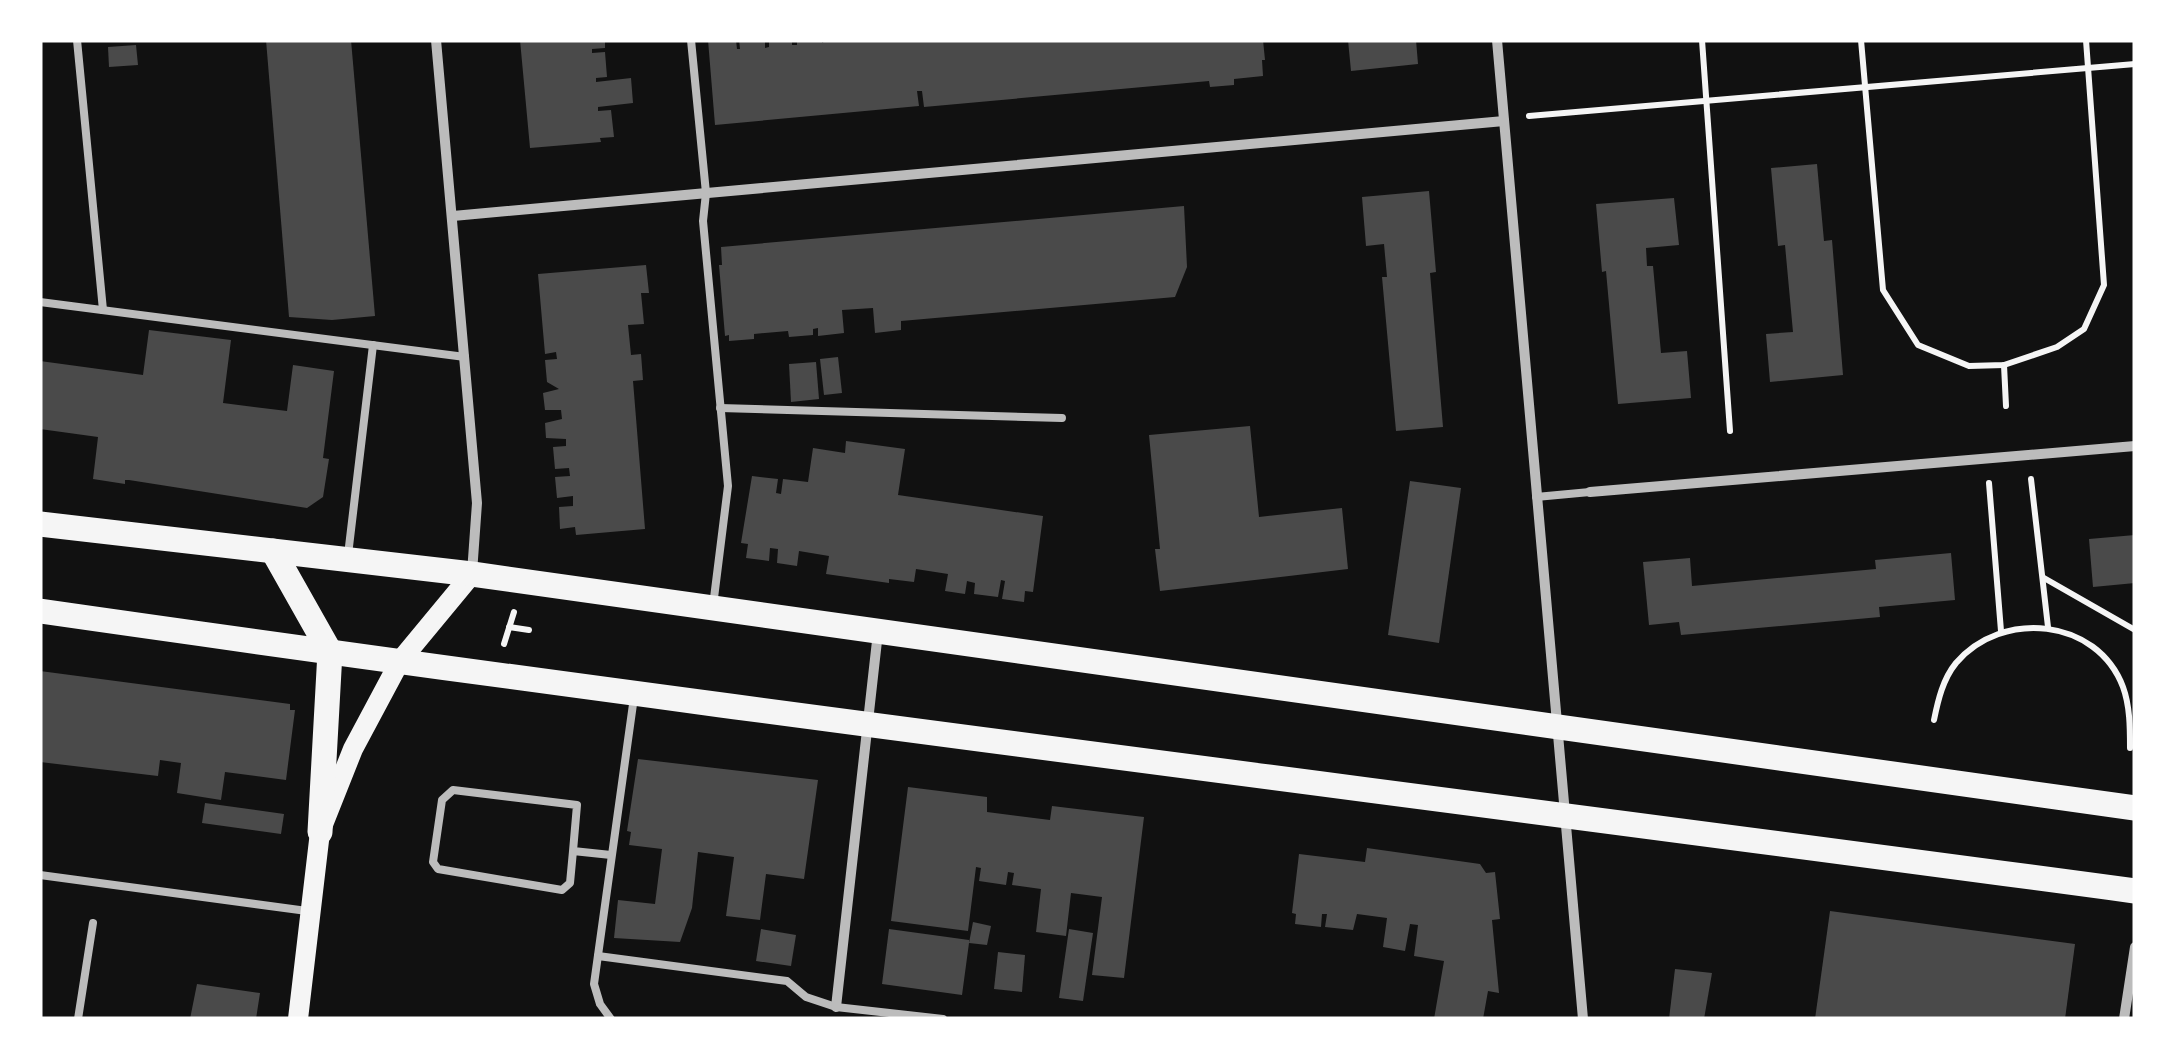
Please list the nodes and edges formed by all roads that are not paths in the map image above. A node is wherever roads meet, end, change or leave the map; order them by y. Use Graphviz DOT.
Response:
graph roads {
  1 [pos="78,40"];
  2 [pos="436,40"];
  3 [pos="691,40"];
  4 [pos="1497,40"];
  5 [pos="1504,121"];
  6 [pos="706,193"];
  7 [pos="453,216"];
  8 [pos="40,302"];
  9 [pos="102,310"];
  10 [pos="373,345"];
  11 [pos="464,357"];
  12 [pos="720,408"];
  13 [pos="1062,418"];
  14 [pos="2135,446"];
  15 [pos="1590,492"];
  16 [pos="1536,497"];
  17 [pos="40,524"];
  18 [pos="273,551"];
  19 [pos="347,559"];
  20 [pos="472,574"];
  21 [pos="713,610"];
  22 [pos="40,611"];
  23 [pos="878,632"];
  24 [pos="330,652"];
  25 [pos="400,662"];
  26 [pos="634,692"];
  27 [pos="868,727"];
  28 [pos="1555,728"];
  29 [pos="2135,808"];
  30 [pos="1564,814"];
  31 [pos="320,832"];
  32 [pos="573,851"];
  33 [pos="611,855"];
  34 [pos="40,875"];
  35 [pos="2135,891"];
  36 [pos="312,912"];
  37 [pos="93,923"];
  38 [pos="2135,947"];
  39 [pos="598,956"];
  40 [pos="836,1013"];
  41 [pos="78,1019"];
  42 [pos="298,1019"];
  43 [pos="611,1019"];
  44 [pos="943,1019"];
  45 [pos="1583,1019"];
  46 [pos="2124,1019"];
  1 -- 9 [label="lane"];
  2 -- 7 [label="street"];
  3 -- 6 [label="lane"];
  4 -- 5 [label="street"];
  5 -- 6 [label="street"];
  5 -- 16 [label="street"];
  6 -- 7 [label="street"];
  6 -- 12 [label="lane"];
  7 -- 11 [label="street"];
  8 -- 9 [label="lane"];
  9 -- 10 [label="lane"];
  10 -- 11 [label="lane"];
  10 -- 19 [label="lane"];
  11 -- 20 [label="street"];
  12 -- 13 [label="lane"];
  12 -- 21 [label="lane"];
  14 -- 15 [label="street"];
  15 -- 16 [label="lane"];
  16 -- 28 [label="street"];
  17 -- 18 [label="main road"];
  18 -- 19 [label="main road"];
  18 -- 24 [label="main road"];
  19 -- 20 [label="main road"];
  20 -- 21 [label="main road"];
  20 -- 25 [label="main road"];
  21 -- 23 [label="main road"];
  22 -- 24 [label="main road"];
  23 -- 27 [label="street"];
  23 -- 28 [label="main road"];
  24 -- 25 [label="main road"];
  24 -- 31 [label="main road"];
  25 -- 26 [label="main road"];
  25 -- 31 [label="main road"];
  26 -- 27 [label="main road"];
  26 -- 33 [label="lane"];
  27 -- 30 [label="main road"];
  27 -- 40 [label="street"];
  28 -- 29 [label="main road"];
  28 -- 30 [label="street"];
  30 -- 35 [label="main road"];
  30 -- 45 [label="street"];
  31 -- 36 [label="main road"];
  32 -- 32 [label="lane"];
  32 -- 33 [label="lane"];
  33 -- 39 [label="lane"];
  34 -- 36 [label="lane"];
  36 -- 42 [label="main road"];
  37 -- 41 [label="lane"];
  38 -- 46 [label="street"];
  39 -- 40 [label="lane"];
  39 -- 43 [label="lane"];
  40 -- 44 [label="lane"];
}
